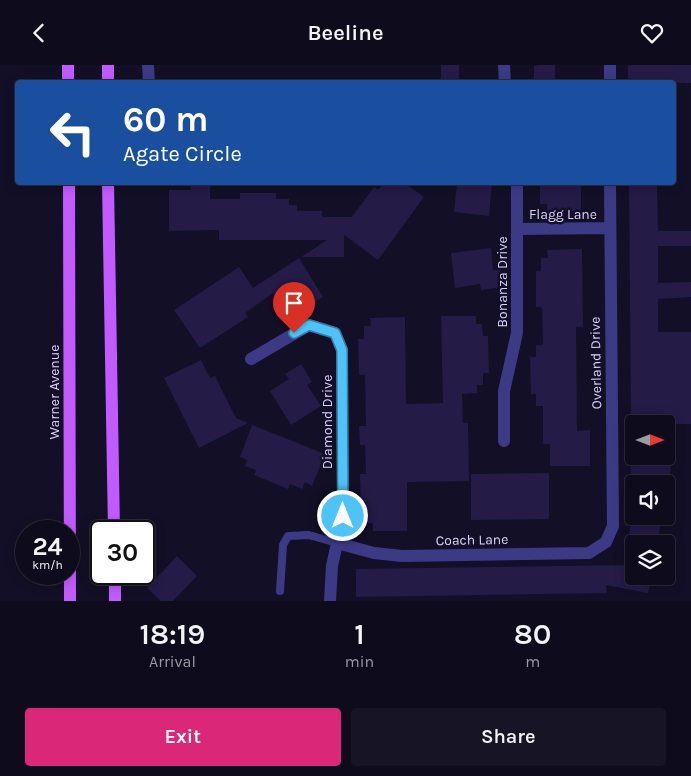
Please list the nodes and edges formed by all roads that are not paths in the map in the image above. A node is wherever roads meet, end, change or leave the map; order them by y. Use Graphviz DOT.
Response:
graph roads {
  1 [pos="68,65"];
  2 [pos="108,65"];
  3 [pos="148,65"];
  4 [pos="504,65"];
  5 [pos="610,65"];
  6 [pos="68,80"];
  7 [pos="108,80"];
  8 [pos="149,80"];
  9 [pos="505,80"];
  10 [pos="610,80"];
  11 [pos="69,185"];
  12 [pos="108,185"];
  13 [pos="517,185"];
  14 [pos="610,185"];
  15 [pos="609,228"];
  16 [pos="517,229"];
  17 [pos="251,359"];
  18 [pos="504,441"];
  19 [pos="114,520"];
  20 [pos="606,542"];
  21 [pos="337,543"];
  22 [pos="115,585"];
  23 [pos="280,591"];
  24 [pos="70,601"];
  25 [pos="115,601"];
  26 [pos="330,601"];
  1 -- 6 [label="main road"];
  2 -- 7 [label="main road"];
  3 -- 8 [label="street"];
  4 -- 9 [label="street"];
  5 -- 10 [label="street"];
  11 -- 24 [label="main road, Warner Avenue"];
  12 -- 19 [label="main road"];
  13 -- 16 [label="street, Bonanza Drive"];
  14 -- 15 [label="street, Overland Drive"];
  15 -- 16 [label="street, Flagg Lane"];
  15 -- 20 [label="street, Overland Drive"];
  16 -- 18 [label="street, Bonanza Drive"];
  17 -- 21 [label="street, Diamond Drive"];
  20 -- 21 [label="street, Coach Lane"];
  21 -- 23 [label="lane"];
  21 -- 26 [label="street, Diamond Drive"];
  22 -- 25 [label="main road"];
}
